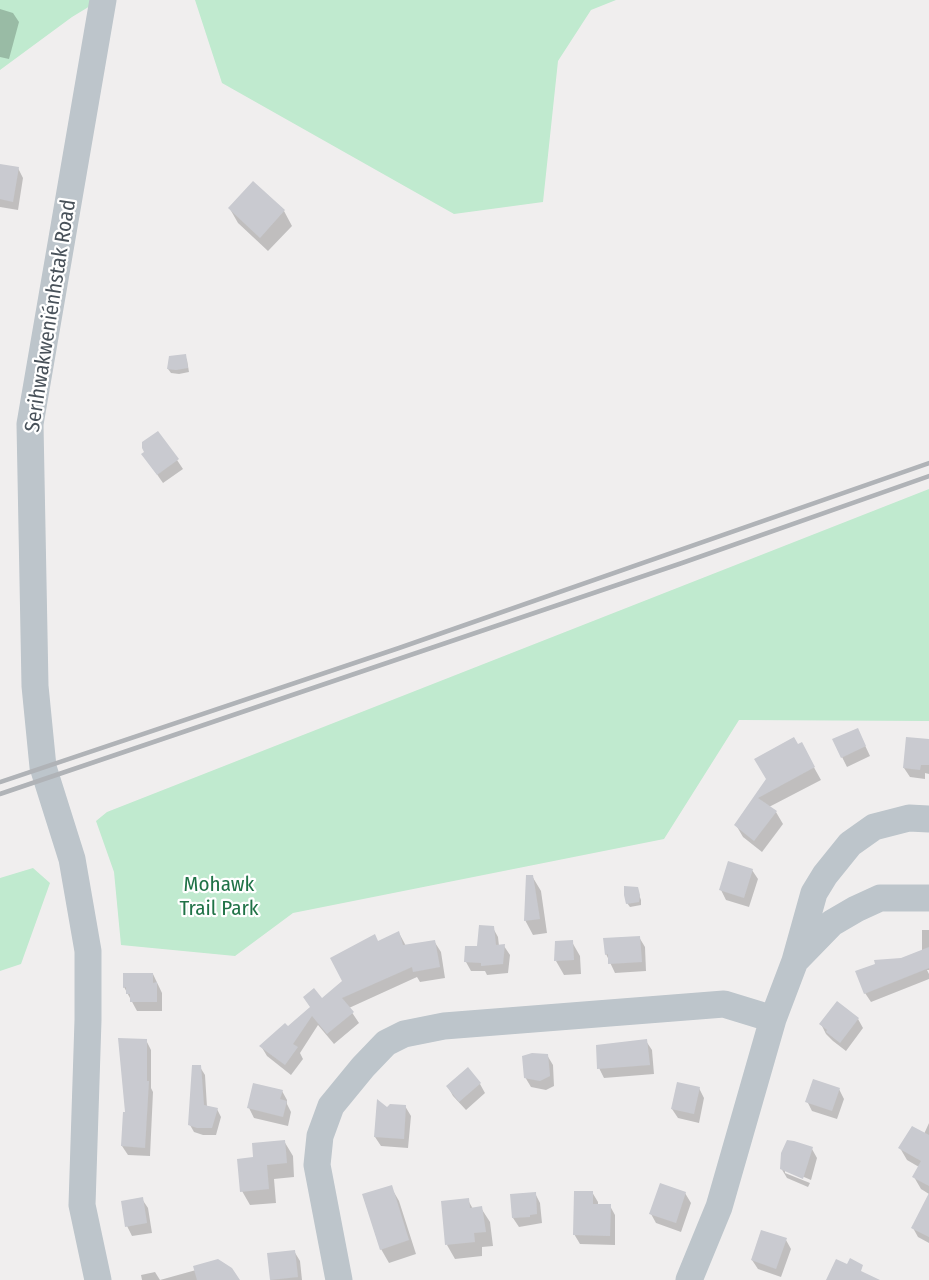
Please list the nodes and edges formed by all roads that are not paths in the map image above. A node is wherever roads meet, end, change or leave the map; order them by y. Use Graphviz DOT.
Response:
graph roads {
  1 [pos="103,0"];
  2 [pos="929,819"];
  3 [pos="929,898"];
  4 [pos="795,961"];
  5 [pos="773,1019"];
  6 [pos="98,1280"];
  7 [pos="339,1280"];
  8 [pos="689,1280"];
  1 -- 6 [label="street, Serihwakweniénhstak Road"];
  2 -- 4 [label="street"];
  3 -- 4 [label="street"];
  4 -- 5 [label="street"];
  5 -- 7 [label="street"];
  5 -- 8 [label="street"];
}
